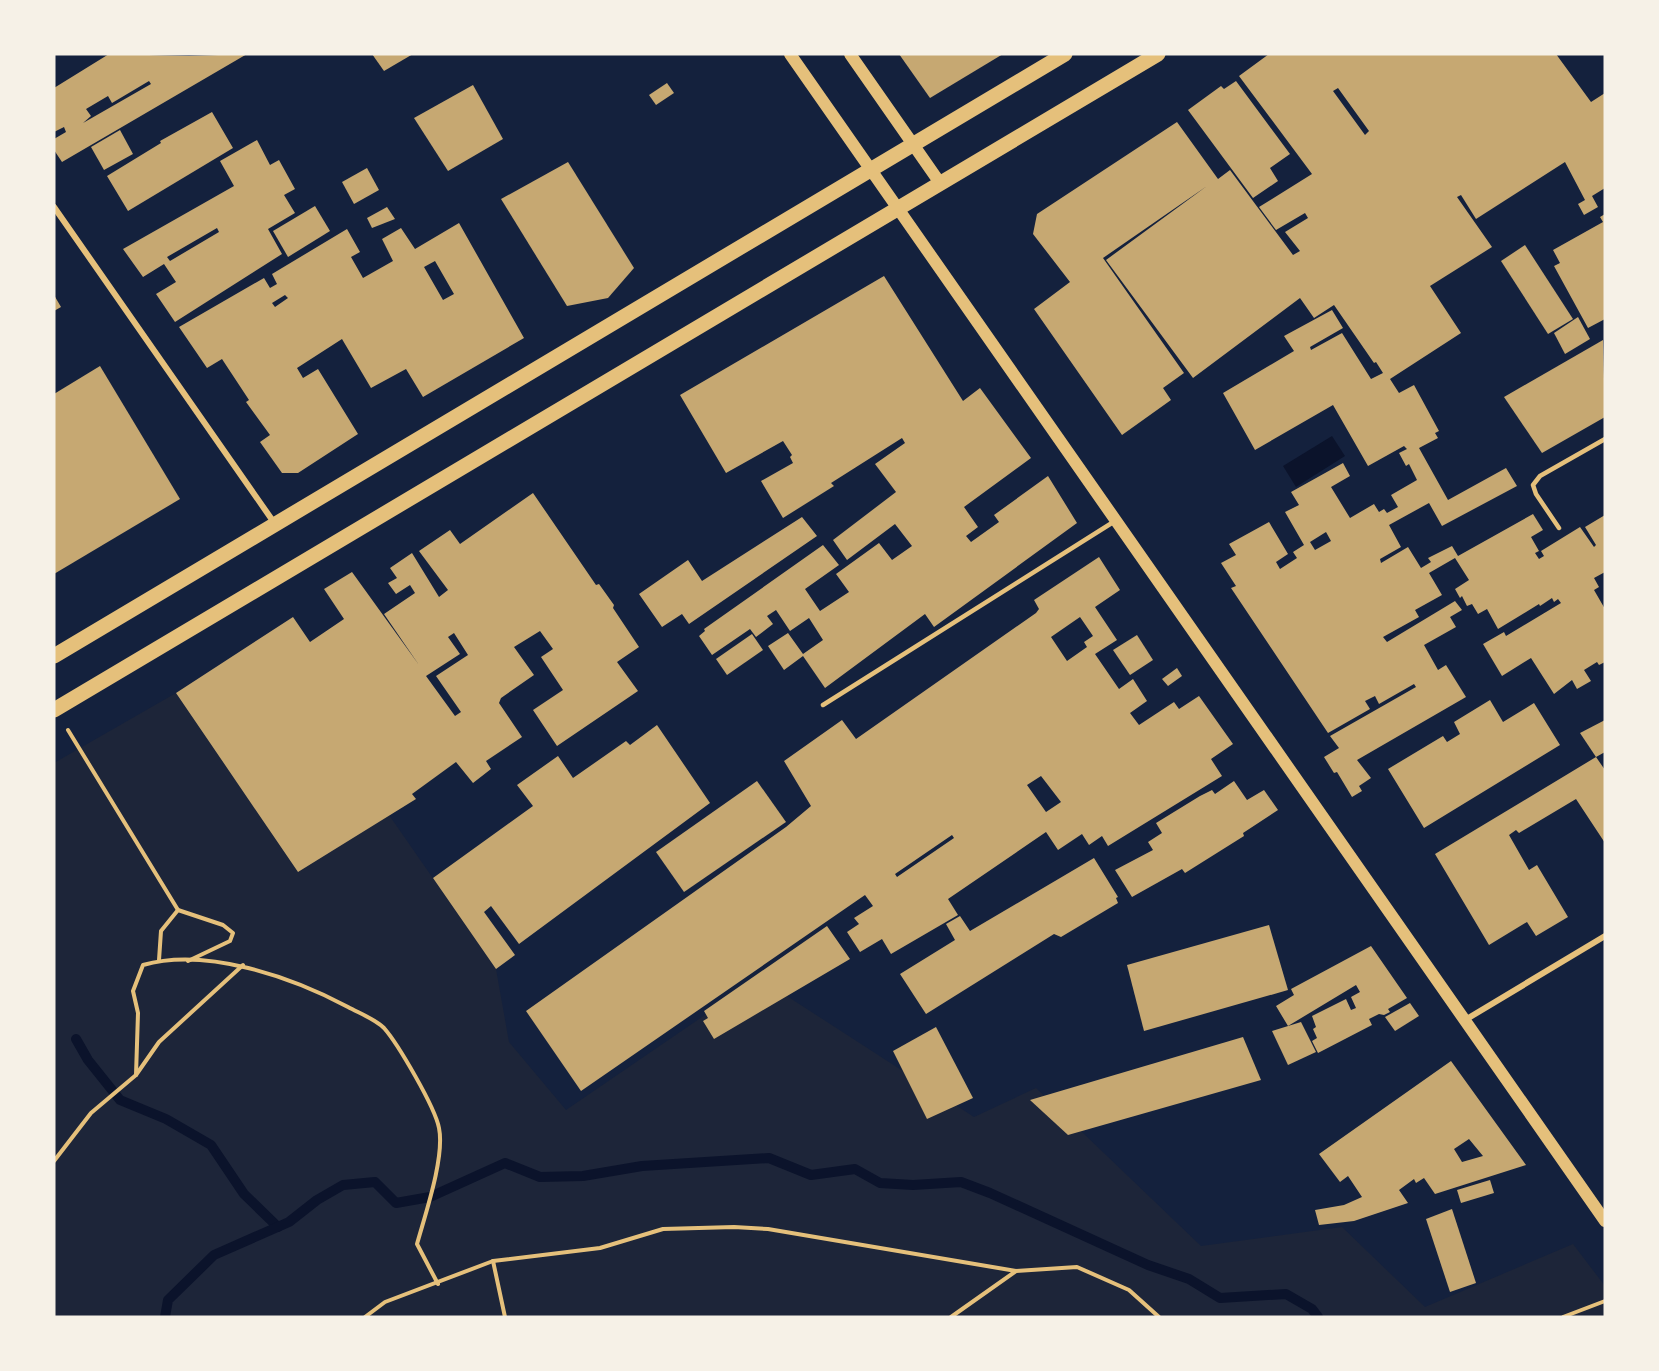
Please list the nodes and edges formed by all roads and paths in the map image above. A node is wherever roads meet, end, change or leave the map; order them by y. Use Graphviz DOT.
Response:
graph roads {
  1 [pos="790,54"];
  2 [pos="850,54"];
  3 [pos="1065,54"];
  4 [pos="1158,54"];
  5 [pos="913,143"];
  6 [pos="870,168"];
  7 [pos="940,183"];
  8 [pos="54,207"];
  9 [pos="898,208"];
  10 [pos="1605,439"];
  11 [pos="1115,521"];
  12 [pos="276,524"];
  13 [pos="1559,528"];
  14 [pos="54,656"];
  15 [pos="823,705"];
  16 [pos="55,710"];
  17 [pos="178,910"];
  18 [pos="1605,936"];
  19 [pos="159,960"];
  20 [pos="187,961"];
  21 [pos="243,965"];
  22 [pos="1465,1020"];
  23 [pos="136,1075"];
  24 [pos="54,1161"];
  25 [pos="1605,1221"];
  26 [pos="493,1261"];
  27 [pos="1016,1271"];
  28 [pos="438,1284"];
  29 [pos="1605,1301"];
  30 [pos="365,1317"];
  31 [pos="505,1317"];
  32 [pos="951,1317"];
  33 [pos="1159,1317"];
  34 [pos="1563,1317"];
  1 -- 6 [label="main road"];
  2 -- 5 [label="main road"];
  3 -- 5 [label="main road"];
  4 -- 7 [label="main road"];
  5 -- 6 [label="main road"];
  5 -- 7 [label="main road"];
  6 -- 9 [label="main road"];
  6 -- 12 [label="main road"];
  7 -- 9 [label="main road"];
  8 -- 12 [label="street"];
  9 -- 11 [label="main road"];
  9 -- 16 [label="main road"];
  10 -- 13 [label="lane"];
  11 -- 15 [label="lane"];
  11 -- 22 [label="main road"];
  12 -- 14 [label="main road"];
  16 -- 17 [label="path"];
  17 -- 19 [label="path"];
  17 -- 20 [label="path"];
  18 -- 22 [label="street"];
  19 -- 20 [label="path"];
  19 -- 23 [label="path"];
  20 -- 21 [label="path"];
  21 -- 23 [label="path"];
  21 -- 28 [label="path"];
  22 -- 25 [label="main road"];
  23 -- 24 [label="path"];
  26 -- 27 [label="path"];
  26 -- 28 [label="path"];
  26 -- 31 [label="path"];
  27 -- 32 [label="path"];
  27 -- 33 [label="path"];
  28 -- 30 [label="path"];
  29 -- 34 [label="path"];
}
